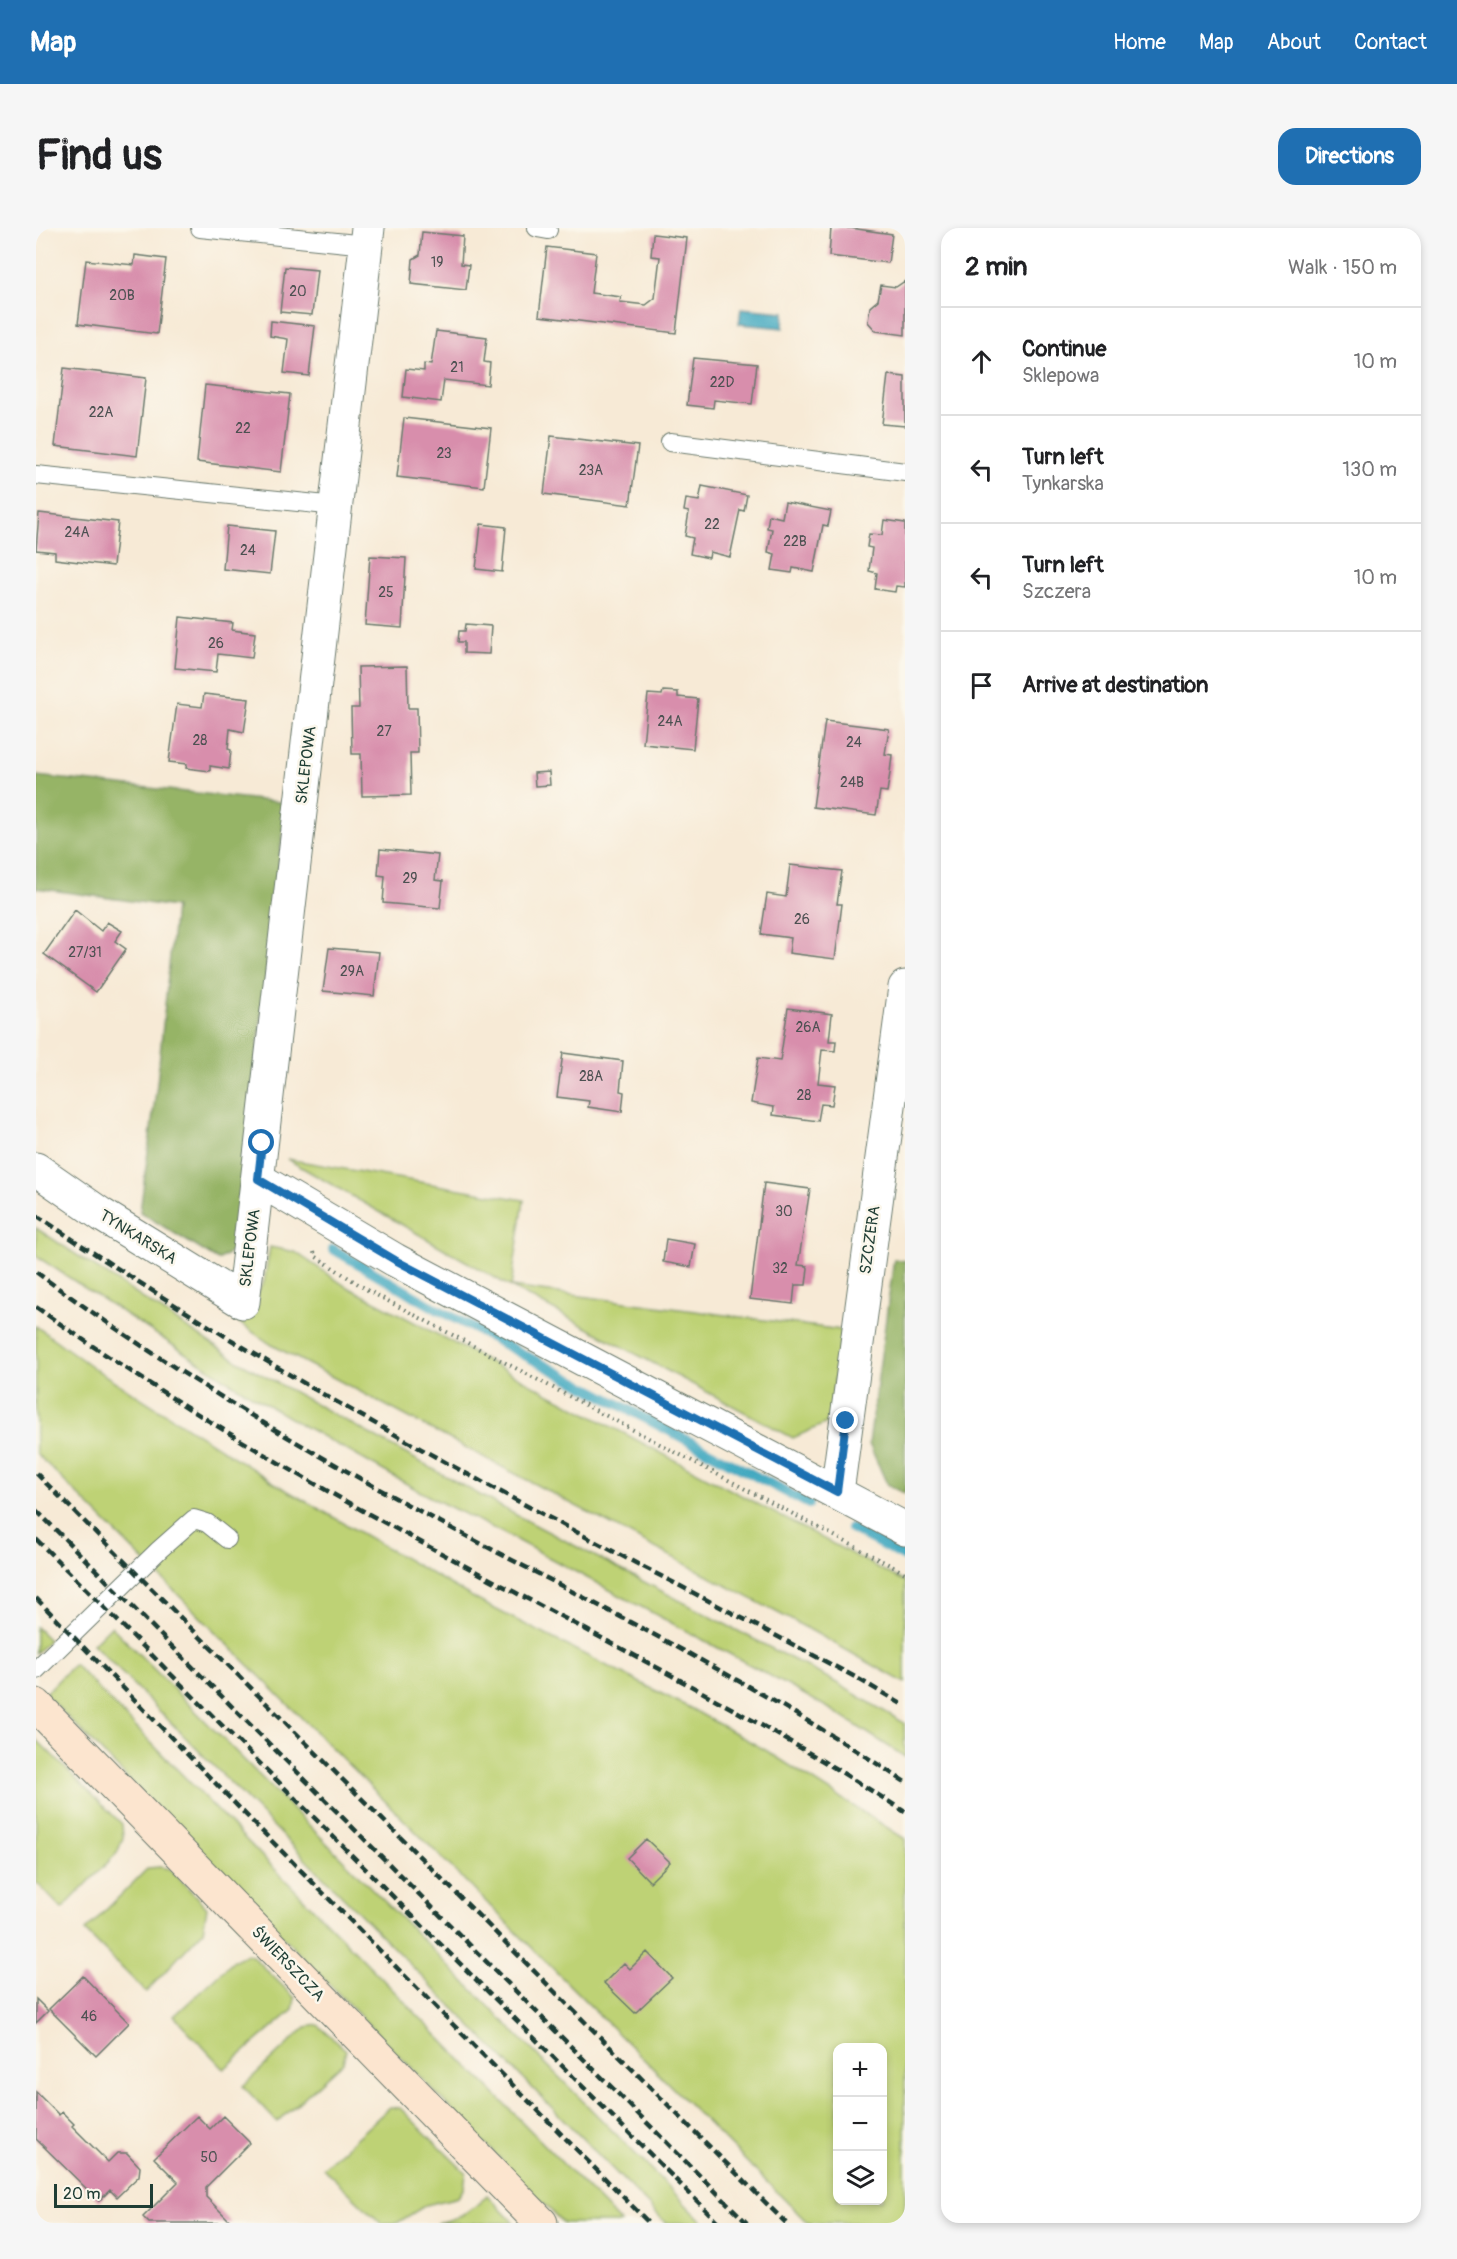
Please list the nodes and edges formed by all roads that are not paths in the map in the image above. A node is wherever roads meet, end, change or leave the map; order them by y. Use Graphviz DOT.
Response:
graph roads {
  1 [pos="200,228"];
  2 [pos="367,237"];
  3 [pos="670,442"];
  4 [pos="905,472"];
  5 [pos="36,475"];
  6 [pos="336,506"];
  7 [pos="905,987"];
  8 [pos="36,1169"];
  9 [pos="258,1179"];
  10 [pos="243,1302"];
  11 [pos="837,1492"];
  12 [pos="905,1529"];
  13 [pos="227,1539"];
  14 [pos="36,1670"];
  15 [pos="36,1705"];
  16 [pos="541,2223"];
  1 -- 2 [label="lane"];
  2 -- 6 [label="street, SKLEPOWA"];
  3 -- 4 [label="lane"];
  5 -- 6 [label="lane"];
  6 -- 9 [label="street, SKLEPOWA"];
  7 -- 11 [label="street, SZCZERA"];
  8 -- 10 [label="street, TYNKARSKA"];
  9 -- 10 [label="street, SKLEPOWA"];
  9 -- 11 [label="street"];
  11 -- 12 [label="street"];
  13 -- 14 [label="lane"];
  15 -- 16 [label="street, ŚWIERSZCZA"];
}
